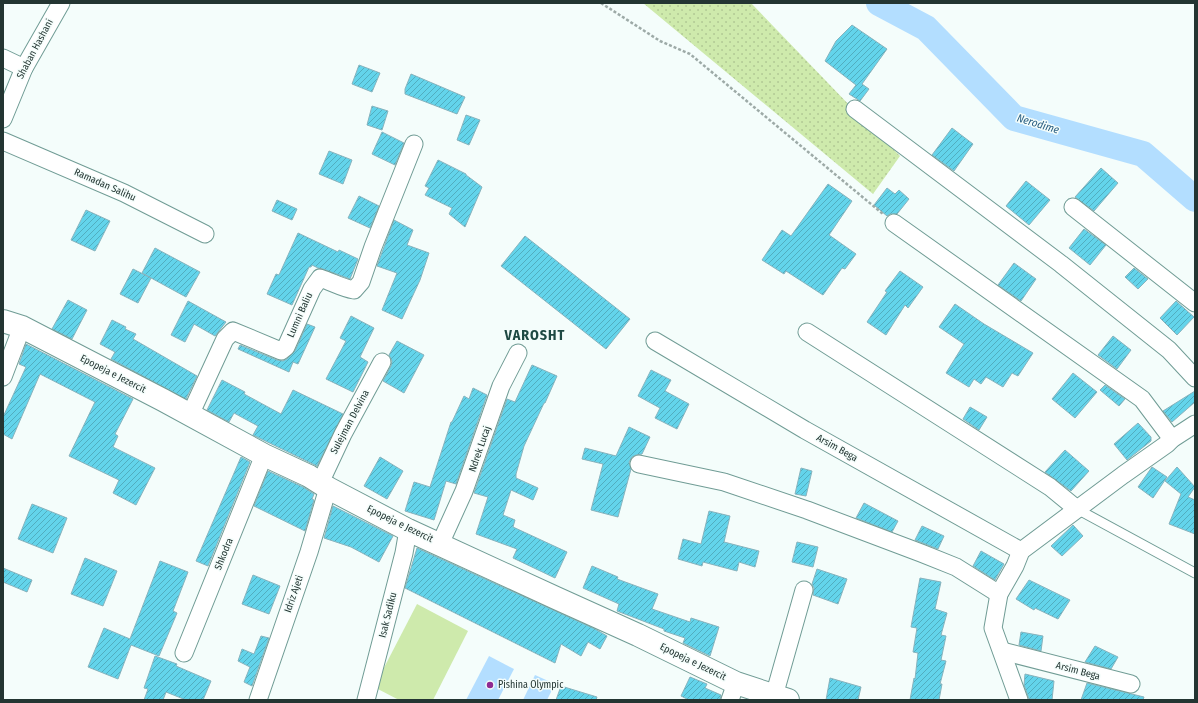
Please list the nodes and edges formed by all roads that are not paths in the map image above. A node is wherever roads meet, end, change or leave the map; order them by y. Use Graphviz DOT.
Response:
graph roads {
  1 [pos="61,3"];
  2 [pos="3,58"];
  3 [pos="24,68"];
  4 [pos="854,109"];
  5 [pos="3,119"];
  6 [pos="3,142"];
  7 [pos="414,144"];
  8 [pos="1073,207"];
  9 [pos="894,223"];
  10 [pos="205,234"];
  11 [pos="1195,303"];
  12 [pos="12,324"];
  13 [pos="806,332"];
  14 [pos="655,341"];
  15 [pos="518,353"];
  16 [pos="382,362"];
  17 [pos="3,377"];
  18 [pos="1195,378"];
  19 [pos="190,415"];
  20 [pos="1195,424"];
  21 [pos="1172,439"];
  22 [pos="264,455"];
  23 [pos="639,464"];
  24 [pos="324,485"];
  25 [pos="1077,509"];
  26 [pos="408,530"];
  27 [pos="440,544"];
  28 [pos="1021,551"];
  29 [pos="1195,573"];
  30 [pos="804,590"];
  31 [pos="999,594"];
  32 [pos="1002,651"];
  33 [pos="184,653"];
  34 [pos="1131,684"];
  35 [pos="733,691"];
  36 [pos="781,698"];
  37 [pos="258,700"];
  38 [pos="366,700"];
  39 [pos="1019,700"];
  1 -- 3 [label="street, Shaban Hashani"];
  2 -- 3 [label="street"];
  3 -- 5 [label="street, Shaban Hashani"];
  4 -- 18 [label="street"];
  6 -- 10 [label="street, Ramadan Salihu"];
  7 -- 19 [label="street, Lumni Baliu"];
  8 -- 11 [label="street"];
  9 -- 21 [label="street"];
  12 -- 17 [label="street, Epopeja e Jezercit"];
  12 -- 19 [label="main road, Epopeja e Jezercit"];
  13 -- 25 [label="street"];
  14 -- 28 [label="street, Arsim Bega"];
  15 -- 27 [label="street, Ndrek Lucaj"];
  16 -- 24 [label="street, Sulejman Delvina"];
  19 -- 22 [label="main road, Epopeja e Jezercit"];
  20 -- 21 [label="street"];
  21 -- 25 [label="street"];
  22 -- 24 [label="main road, Epopeja e Jezercit"];
  22 -- 33 [label="street, Shkodra"];
  23 -- 31 [label="street"];
  24 -- 26 [label="main road, Epopeja e Jezercit"];
  24 -- 37 [label="street, Idriz Ajeti"];
  25 -- 28 [label="street"];
  25 -- 29 [label="lane"];
  26 -- 27 [label="main road, Epopeja e Jezercit"];
  26 -- 38 [label="street, Isak Sadiku"];
  27 -- 35 [label="main road, Epopeja e Jezercit"];
  28 -- 31 [label="street"];
  30 -- 36 [label="street"];
  31 -- 32 [label="street"];
  32 -- 34 [label="street, Arsim Bega"];
  32 -- 39 [label="street"];
  35 -- 36 [label="main road, Epopeja e Jezercit"];
}
